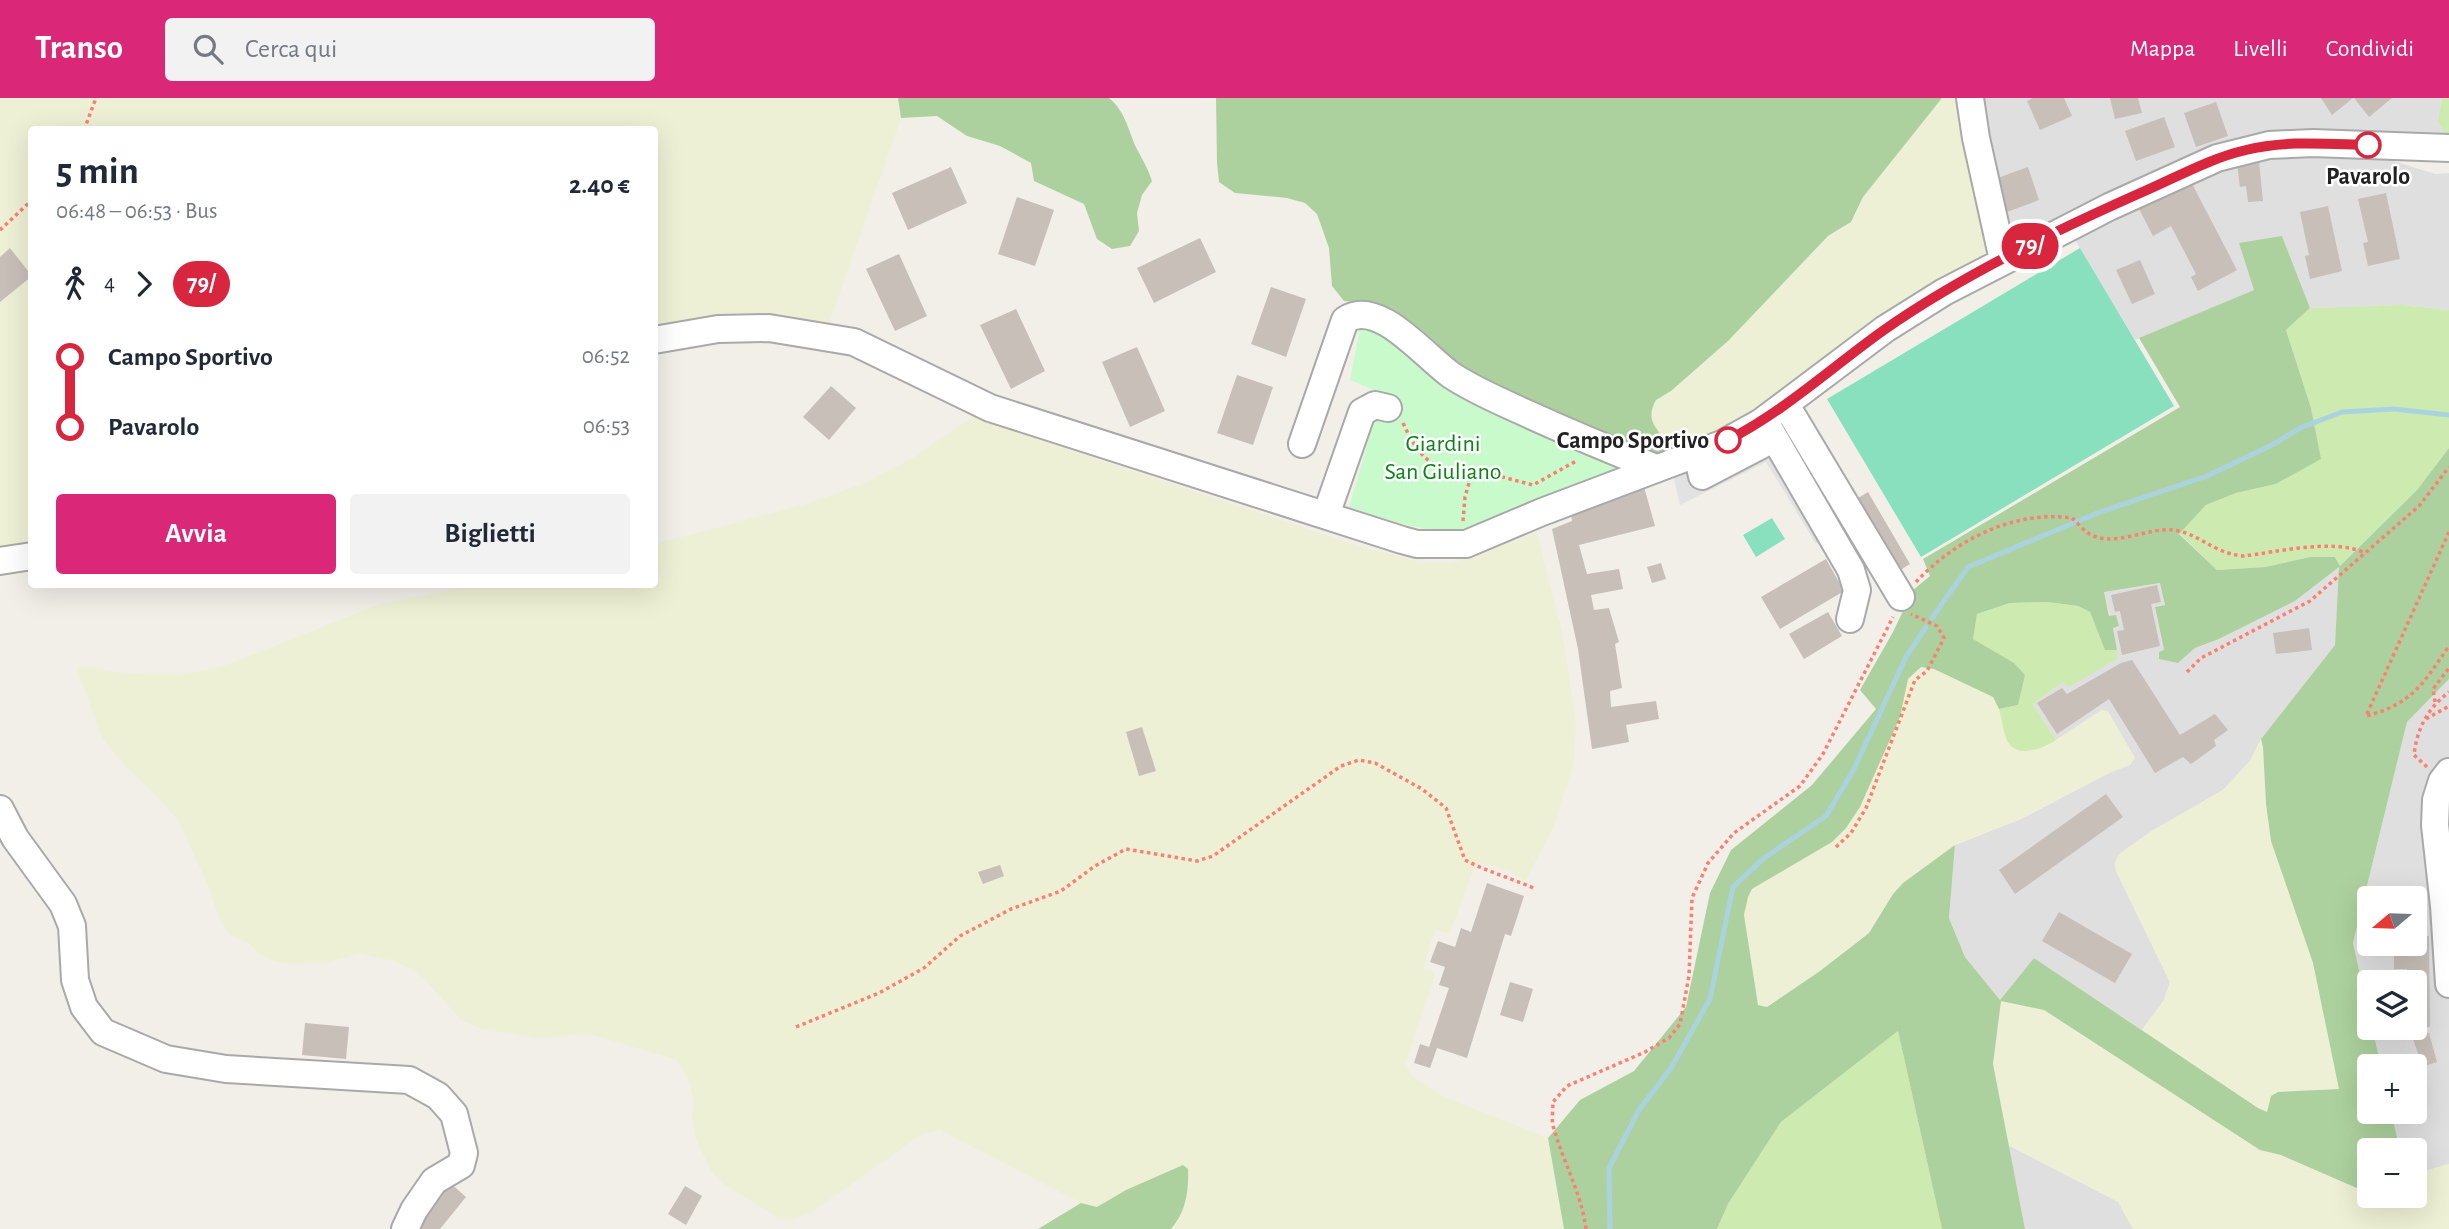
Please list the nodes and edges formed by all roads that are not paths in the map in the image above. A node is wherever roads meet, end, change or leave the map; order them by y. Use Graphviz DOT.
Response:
graph roads {
  1 [pos="1970,98"];
  2 [pos="2449,148"];
  3 [pos="2003,260"];
  4 [pos="658,339"];
  5 [pos="1388,408"];
  6 [pos="1780,423"];
  7 [pos="1303,444"];
  8 [pos="1656,468"];
  9 [pos="1326,514"];
  10 [pos="28,557"];
  11 [pos="0,561"];
  12 [pos="1899,602"];
  13 [pos="1850,619"];
  14 [pos="2445,777"];
  15 [pos="0,809"];
  16 [pos="2442,817"];
  17 [pos="2449,984"];
  18 [pos="405,1229"];
  1 -- 3 [label="street"];
  2 -- 3 [label="street"];
  3 -- 6 [label="street"];
  4 -- 9 [label="street"];
  5 -- 9 [label="street"];
  6 -- 8 [label="street"];
  6 -- 12 [label="street"];
  6 -- 13 [label="street"];
  7 -- 8 [label="street"];
  8 -- 9 [label="street"];
  10 -- 11 [label="street"];
  14 -- 16 [label="street"];
  15 -- 18 [label="street"];
  16 -- 17 [label="street"];
}
